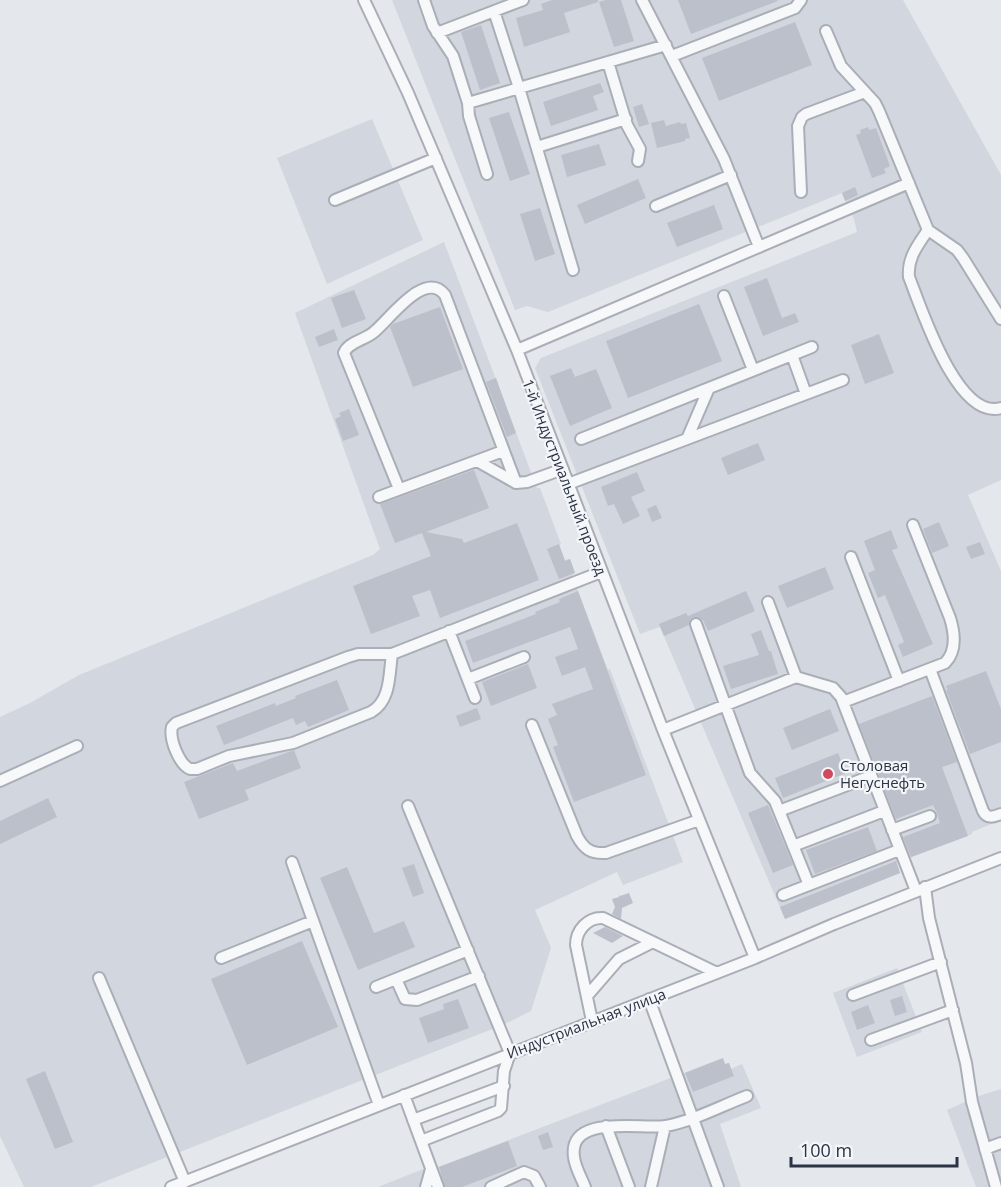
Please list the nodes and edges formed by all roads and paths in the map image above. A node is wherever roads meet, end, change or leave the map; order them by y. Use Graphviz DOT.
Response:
graph roads {
  1 [pos="364,0"];
  2 [pos="424,0"];
  3 [pos="523,0"];
  4 [pos="642,0"];
  5 [pos="801,0"];
  6 [pos="494,11"];
  7 [pos="826,31"];
  8 [pos="437,33"];
  9 [pos="666,45"];
  10 [pos="672,56"];
  11 [pos="608,62"];
  12 [pos="519,88"];
  13 [pos="865,92"];
  14 [pos="468,104"];
  15 [pos="626,119"];
  16 [pos="537,147"];
  17 [pos="436,158"];
  18 [pos="638,161"];
  19 [pos="487,174"];
  20 [pos="731,175"];
  21 [pos="909,183"];
  22 [pos="801,192"];
  23 [pos="335,200"];
  24 [pos="656,206"];
  25 [pos="928,230"];
  26 [pos="759,247"];
  27 [pos="573,270"];
  28 [pos="724,296"];
  29 [pos="1001,319"];
  30 [pos="812,347"];
  31 [pos="517,350"];
  32 [pos="792,355"];
  33 [pos="753,370"];
  34 [pos="843,380"];
  35 [pos="709,388"];
  36 [pos="806,394"];
  37 [pos="1001,408"];
  38 [pos="581,439"];
  39 [pos="687,439"];
  40 [pos="503,451"];
  41 [pos="477,461"];
  42 [pos="563,469"];
  43 [pos="516,483"];
  44 [pos="568,484"];
  45 [pos="399,489"];
  46 [pos="379,497"];
  47 [pos="914,525"];
  48 [pos="851,557"];
  49 [pos="601,572"];
  50 [pos="768,603"];
  51 [pos="696,624"];
  52 [pos="449,631"];
  53 [pos="392,654"];
  54 [pos="524,657"];
  55 [pos="930,669"];
  56 [pos="796,677"];
  57 [pos="468,679"];
  58 [pos="899,681"];
  59 [pos="475,698"];
  60 [pos="843,702"];
  61 [pos="726,705"];
  62 [pos="532,725"];
  63 [pos="663,730"];
  64 [pos="77,746"];
  65 [pos="871,776"];
  66 [pos="0,781"];
  67 [pos="408,806"];
  68 [pos="779,811"];
  69 [pos="884,811"];
  70 [pos="1001,814"];
  71 [pos="930,816"];
  72 [pos="699,820"];
  73 [pos="892,830"];
  74 [pos="794,846"];
  75 [pos="899,850"];
  76 [pos="1001,858"];
  77 [pos="292,862"];
  78 [pos="809,885"];
  79 [pos="920,889"];
  80 [pos="783,895"];
  81 [pos="313,921"];
  82 [pos="653,942"];
  83 [pos="468,950"];
  84 [pos="221,957"];
  85 [pos="755,958"];
  86 [pos="941,962"];
  87 [pos="717,973"];
  88 [pos="478,976"];
  89 [pos="99,978"];
  90 [pos="396,979"];
  91 [pos="376,987"];
  92 [pos="853,995"];
  93 [pos="587,996"];
  94 [pos="649,999"];
  95 [pos="953,1010"];
  96 [pos="592,1021"];
  97 [pos="871,1040"];
  98 [pos="510,1053"];
  99 [pos="504,1086"];
  100 [pos="404,1095"];
  101 [pos="747,1096"];
  102 [pos="379,1105"];
  103 [pos="692,1117"];
  104 [pos="413,1120"];
  105 [pos="606,1126"];
  106 [pos="665,1126"];
  107 [pos="421,1141"];
  108 [pos="1001,1143"];
  109 [pos="985,1149"];
  110 [pos="431,1169"];
  111 [pos="185,1182"];
  112 [pos="171,1187"];
  113 [pos="426,1187"];
  114 [pos="438,1187"];
  115 [pos="491,1187"];
  116 [pos="540,1187"];
  117 [pos="585,1187"];
  118 [pos="629,1187"];
  119 [pos="651,1187"];
  120 [pos="718,1187"];
  121 [pos="996,1187"];
  1 -- 17 [label="street, 1-й Индустриальный проезд"];
  2 -- 8 [label="street"];
  3 -- 6 [label="street"];
  4 -- 9 [label="street"];
  5 -- 10 [label="street"];
  6 -- 8 [label="street"];
  6 -- 12 [label="street"];
  7 -- 13 [label="street"];
  8 -- 14 [label="street"];
  9 -- 10 [label="street"];
  9 -- 11 [label="street"];
  10 -- 20 [label="street"];
  11 -- 12 [label="street"];
  11 -- 15 [label="street"];
  12 -- 14 [label="street"];
  12 -- 16 [label="street"];
  13 -- 21 [label="street"];
  13 -- 22 [label="street"];
  14 -- 19 [label="street"];
  15 -- 16 [label="street"];
  15 -- 18 [label="street"];
  16 -- 27 [label="street"];
  17 -- 23 [label="street"];
  17 -- 31 [label="street, 1-й Индустриальный проезд"];
  20 -- 24 [label="street"];
  20 -- 26 [label="street"];
  21 -- 25 [label="street"];
  21 -- 26 [label="street"];
  25 -- 29 [label="street"];
  25 -- 37 [label="street"];
  26 -- 31 [label="street"];
  28 -- 33 [label="street"];
  30 -- 32 [label="street"];
  31 -- 42 [label="street, 1-й Индустриальный проезд"];
  32 -- 33 [label="street"];
  32 -- 36 [label="street"];
  33 -- 35 [label="street"];
  34 -- 36 [label="street"];
  35 -- 38 [label="street"];
  35 -- 39 [label="street"];
  36 -- 39 [label="street"];
  39 -- 44 [label="street"];
  40 -- 41 [label="street"];
  40 -- 43 [label="street"];
  40 -- 45 [label="street"];
  41 -- 43 [label="street"];
  41 -- 45 [label="street"];
  42 -- 43 [label="street"];
  42 -- 44 [label="street, 1-й Индустриальный проезд"];
  44 -- 49 [label="street, 1-й Индустриальный проезд"];
  45 -- 46 [label="street"];
  47 -- 55 [label="street"];
  48 -- 58 [label="street"];
  49 -- 52 [label="street"];
  49 -- 63 [label="street, 1-й Индустриальный проезд"];
  50 -- 56 [label="street"];
  51 -- 61 [label="street"];
  52 -- 53 [label="street"];
  52 -- 57 [label="street"];
  53 -- 53 [label="street"];
  54 -- 57 [label="street"];
  55 -- 58 [label="street"];
  55 -- 70 [label="street"];
  56 -- 60 [label="street"];
  56 -- 61 [label="street"];
  57 -- 59 [label="street"];
  58 -- 60 [label="street"];
  60 -- 65 [label="street"];
  61 -- 63 [label="street"];
  61 -- 68 [label="street"];
  62 -- 72 [label="street"];
  63 -- 72 [label="street, 1-й Индустриальный проезд"];
  64 -- 66 [label="street"];
  65 -- 68 [label="street"];
  65 -- 69 [label="street"];
  67 -- 83 [label="street"];
  68 -- 74 [label="street"];
  69 -- 73 [label="street"];
  69 -- 74 [label="street"];
  71 -- 73 [label="street"];
  72 -- 85 [label="street, 1-й Индустриальный проезд"];
  73 -- 75 [label="street"];
  74 -- 78 [label="street"];
  75 -- 78 [label="street"];
  75 -- 79 [label="street"];
  76 -- 79 [label="street, Индустриальная улица"];
  77 -- 81 [label="street"];
  78 -- 80 [label="street"];
  79 -- 85 [label="street, Индустриальная улица"];
  79 -- 86 [label="street"];
  81 -- 84 [label="street"];
  81 -- 102 [label="street"];
  82 -- 87 [label="street"];
  82 -- 93 [label="street"];
  82 -- 93 [label="street"];
  83 -- 88 [label="street"];
  83 -- 90 [label="street"];
  85 -- 87 [label="street, Индустриальная улица"];
  86 -- 92 [label="street"];
  86 -- 95 [label="street"];
  87 -- 94 [label="street, Индустриальная улица"];
  88 -- 90 [label="street"];
  88 -- 98 [label="street"];
  89 -- 111 [label="street"];
  90 -- 91 [label="street"];
  93 -- 96 [label="street"];
  94 -- 96 [label="street, Индустриальная улица"];
  94 -- 103 [label="street"];
  95 -- 97 [label="street"];
  95 -- 109 [label="street"];
  96 -- 98 [label="street, Индустриальная улица"];
  98 -- 99 [label="street"];
  98 -- 100 [label="street, Индустриальная улица"];
  99 -- 104 [label="street"];
  99 -- 107 [label="street"];
  100 -- 102 [label="street, Индустриальная улица"];
  100 -- 104 [label="street"];
  101 -- 103 [label="street"];
  102 -- 111 [label="street, Индустриальная улица"];
  103 -- 106 [label="street"];
  103 -- 120 [label="street"];
  104 -- 107 [label="street"];
  105 -- 106 [label="street"];
  105 -- 117 [label="street"];
  105 -- 118 [label="street"];
  106 -- 119 [label="street"];
  107 -- 110 [label="street"];
  108 -- 109 [label="street"];
  109 -- 121 [label="street"];
  110 -- 113 [label="street"];
  110 -- 114 [label="street"];
  111 -- 112 [label="street, Индустриальная улица"];
  115 -- 116 [label="street"];
}
